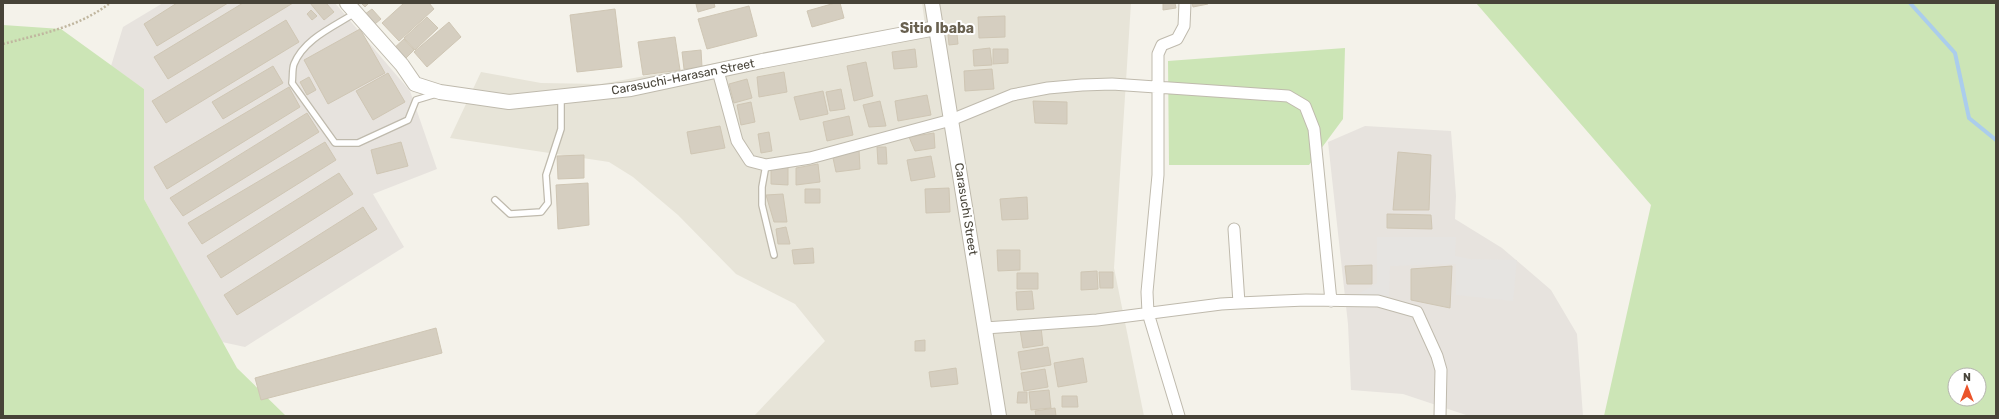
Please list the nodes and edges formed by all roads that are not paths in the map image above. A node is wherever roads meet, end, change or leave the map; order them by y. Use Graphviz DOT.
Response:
graph roads {
  1 [pos="932,3"];
  2 [pos="1185,3"];
  3 [pos="351,8"];
  4 [pos="936,28"];
  5 [pos="718,71"];
  6 [pos="1157,86"];
  7 [pos="440,92"];
  8 [pos="561,97"];
  9 [pos="951,120"];
  10 [pos="766,165"];
  11 [pos="496,200"];
  12 [pos="1234,228"];
  13 [pos="774,255"];
  14 [pos="1331,301"];
  15 [pos="1239,303"];
  16 [pos="1148,313"];
  17 [pos="985,328"];
  18 [pos="999,416"];
  19 [pos="1179,416"];
  20 [pos="1440,416"];
  1 -- 4 [label="street, Carasuchi Street"];
  2 -- 6 [label="street"];
  3 -- 7 [label="street, Carasuchi-Harasan Street"];
  3 -- 7 [label="lane"];
  4 -- 5 [label="street, Carasuchi-Harasan Street"];
  4 -- 9 [label="street, Carasuchi Street"];
  5 -- 8 [label="street, Carasuchi-Harasan Street"];
  5 -- 10 [label="street"];
  6 -- 9 [label="street"];
  6 -- 14 [label="street"];
  6 -- 16 [label="street"];
  7 -- 8 [label="street, Carasuchi-Harasan Street"];
  8 -- 11 [label="lane"];
  9 -- 10 [label="street"];
  9 -- 17 [label="street, Carasuchi Street"];
  10 -- 13 [label="lane"];
  12 -- 15 [label="street"];
  14 -- 15 [label="street"];
  14 -- 20 [label="street"];
  15 -- 16 [label="street"];
  16 -- 17 [label="street"];
  16 -- 19 [label="street"];
  17 -- 18 [label="street, Carasuchi Street"];
}
